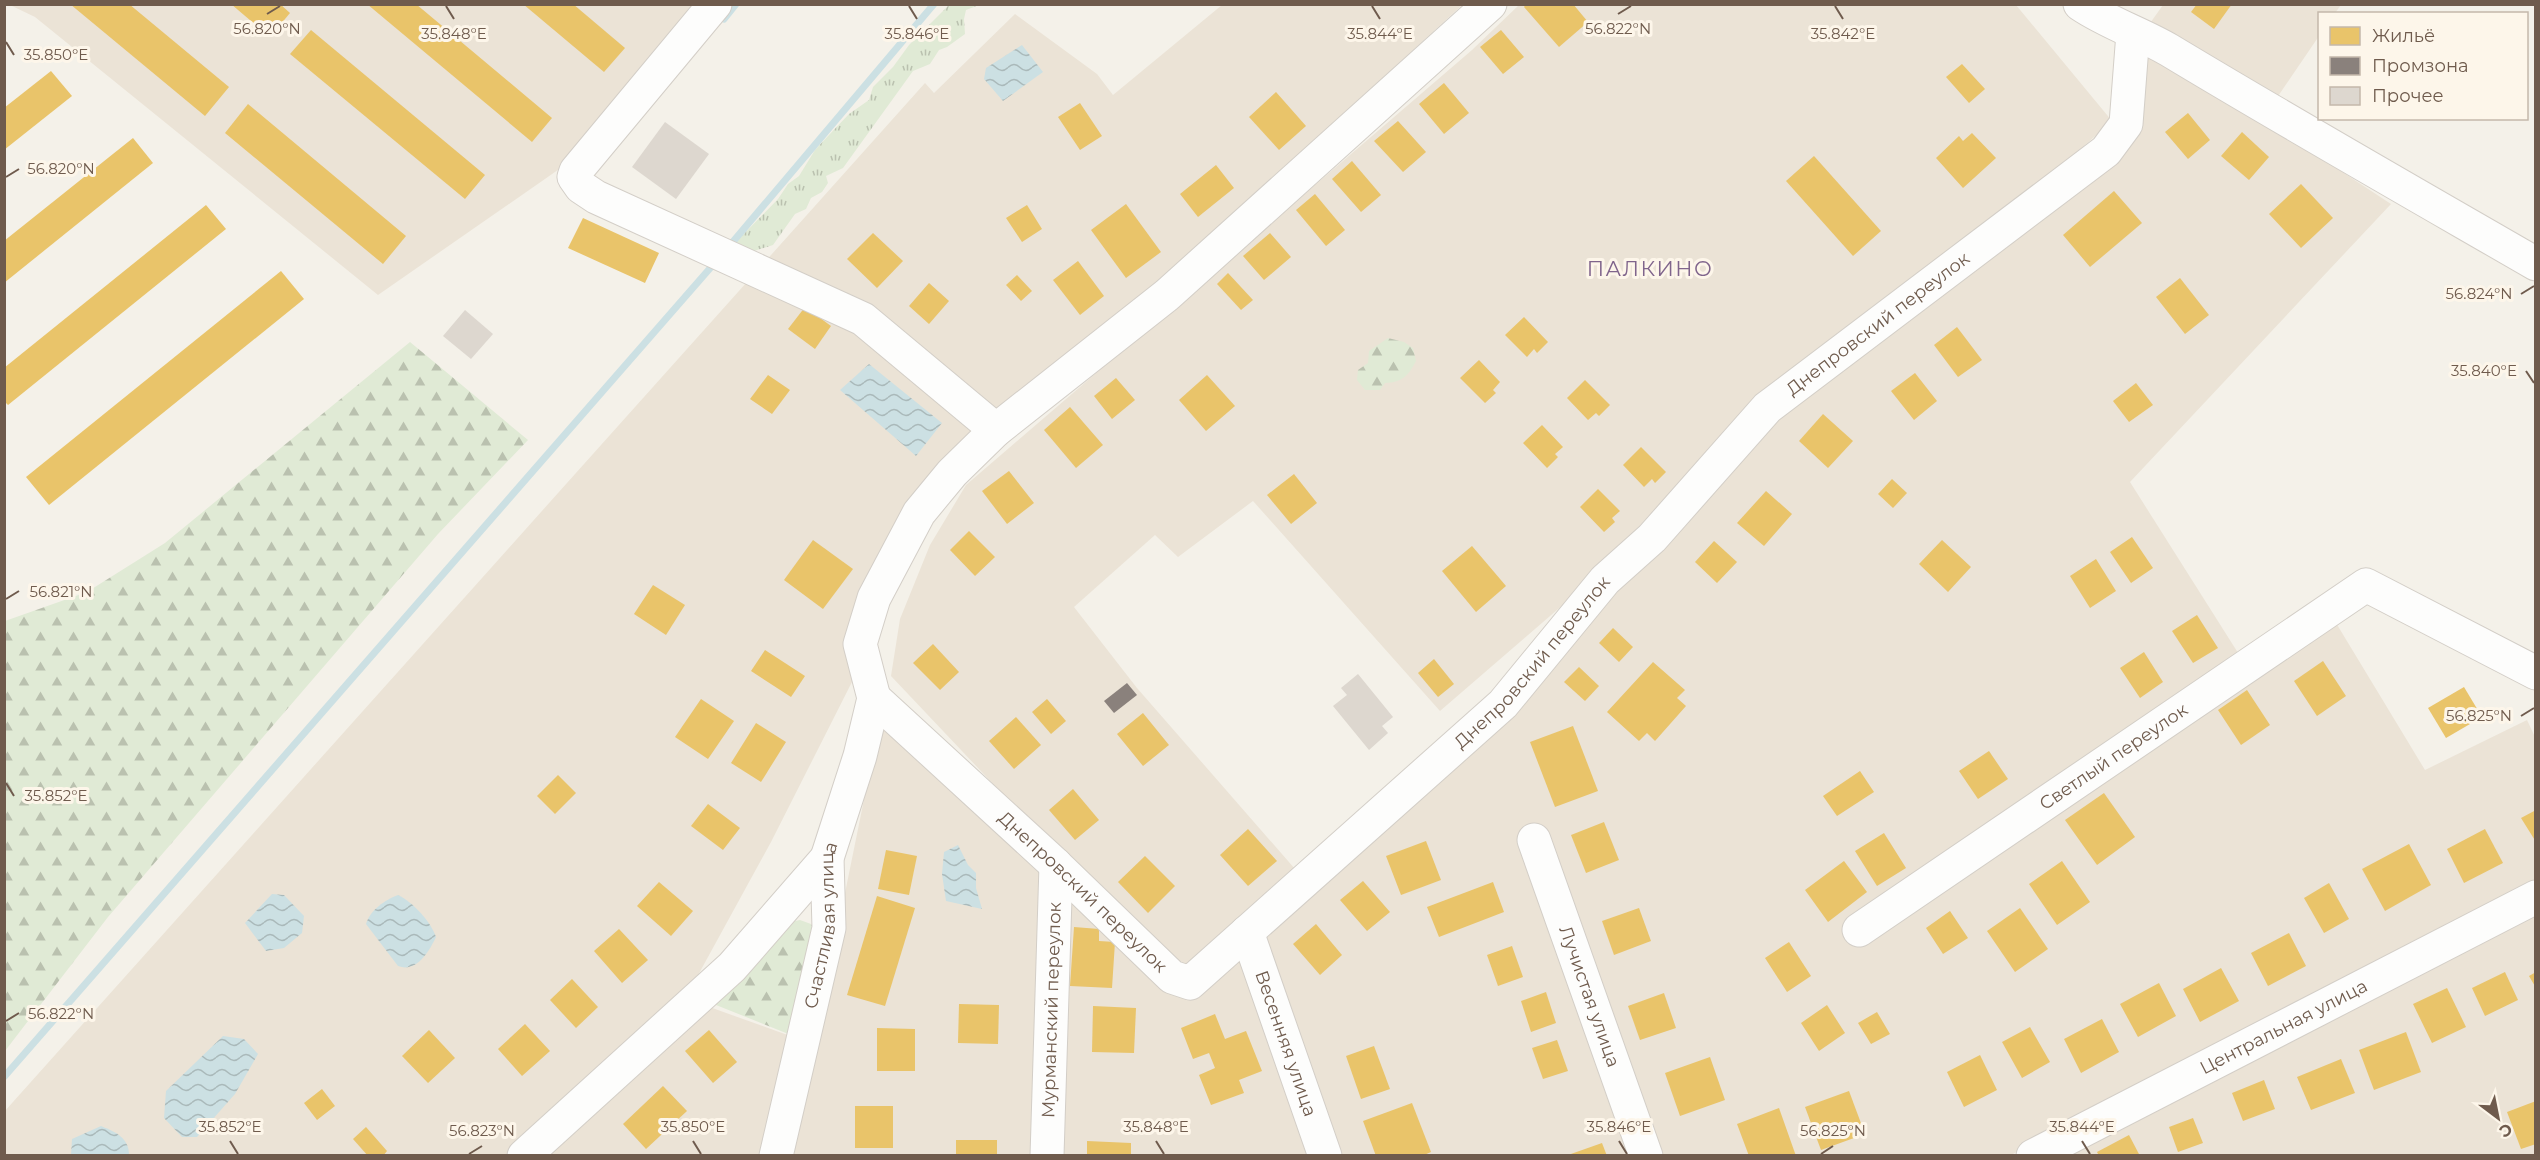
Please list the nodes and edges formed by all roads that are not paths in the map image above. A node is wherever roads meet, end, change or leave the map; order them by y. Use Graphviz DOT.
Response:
graph roads {
  1 [pos="715,4"];
  2 [pos="1490,4"];
  3 [pos="2080,4"];
  4 [pos="2133,33"];
  5 [pos="2535,264"];
  6 [pos="996,430"];
  7 [pos="2535,673"];
  8 [pos="874,698"];
  9 [pos="1534,840"];
  10 [pos="827,858"];
  11 [pos="1056,865"];
  12 [pos="2535,897"];
  13 [pos="1859,930"];
  14 [pos="1247,932"];
  15 [pos="524,1155"];
  16 [pos="776,1155"];
  17 [pos="1047,1155"];
  18 [pos="1325,1155"];
  19 [pos="1646,1155"];
  20 [pos="2032,1155"];
  1 -- 6 [label="street"];
  2 -- 6 [label="street"];
  3 -- 4 [label="street"];
  4 -- 5 [label="street"];
  4 -- 14 [label="street, Днепровский переулок"];
  6 -- 8 [label="street"];
  7 -- 13 [label="street, Светлый переулок"];
  8 -- 10 [label="street, Счастливая улица"];
  8 -- 11 [label="street, Днепровский переулок"];
  9 -- 19 [label="street, Лучистая улица"];
  10 -- 15 [label="street"];
  10 -- 16 [label="street, Счастливая улица"];
  11 -- 14 [label="street, Днепровский переулок"];
  11 -- 17 [label="street, Мурманский переулок"];
  12 -- 20 [label="street, Центральная улица"];
  14 -- 18 [label="street, Весенняя улица"];
}
